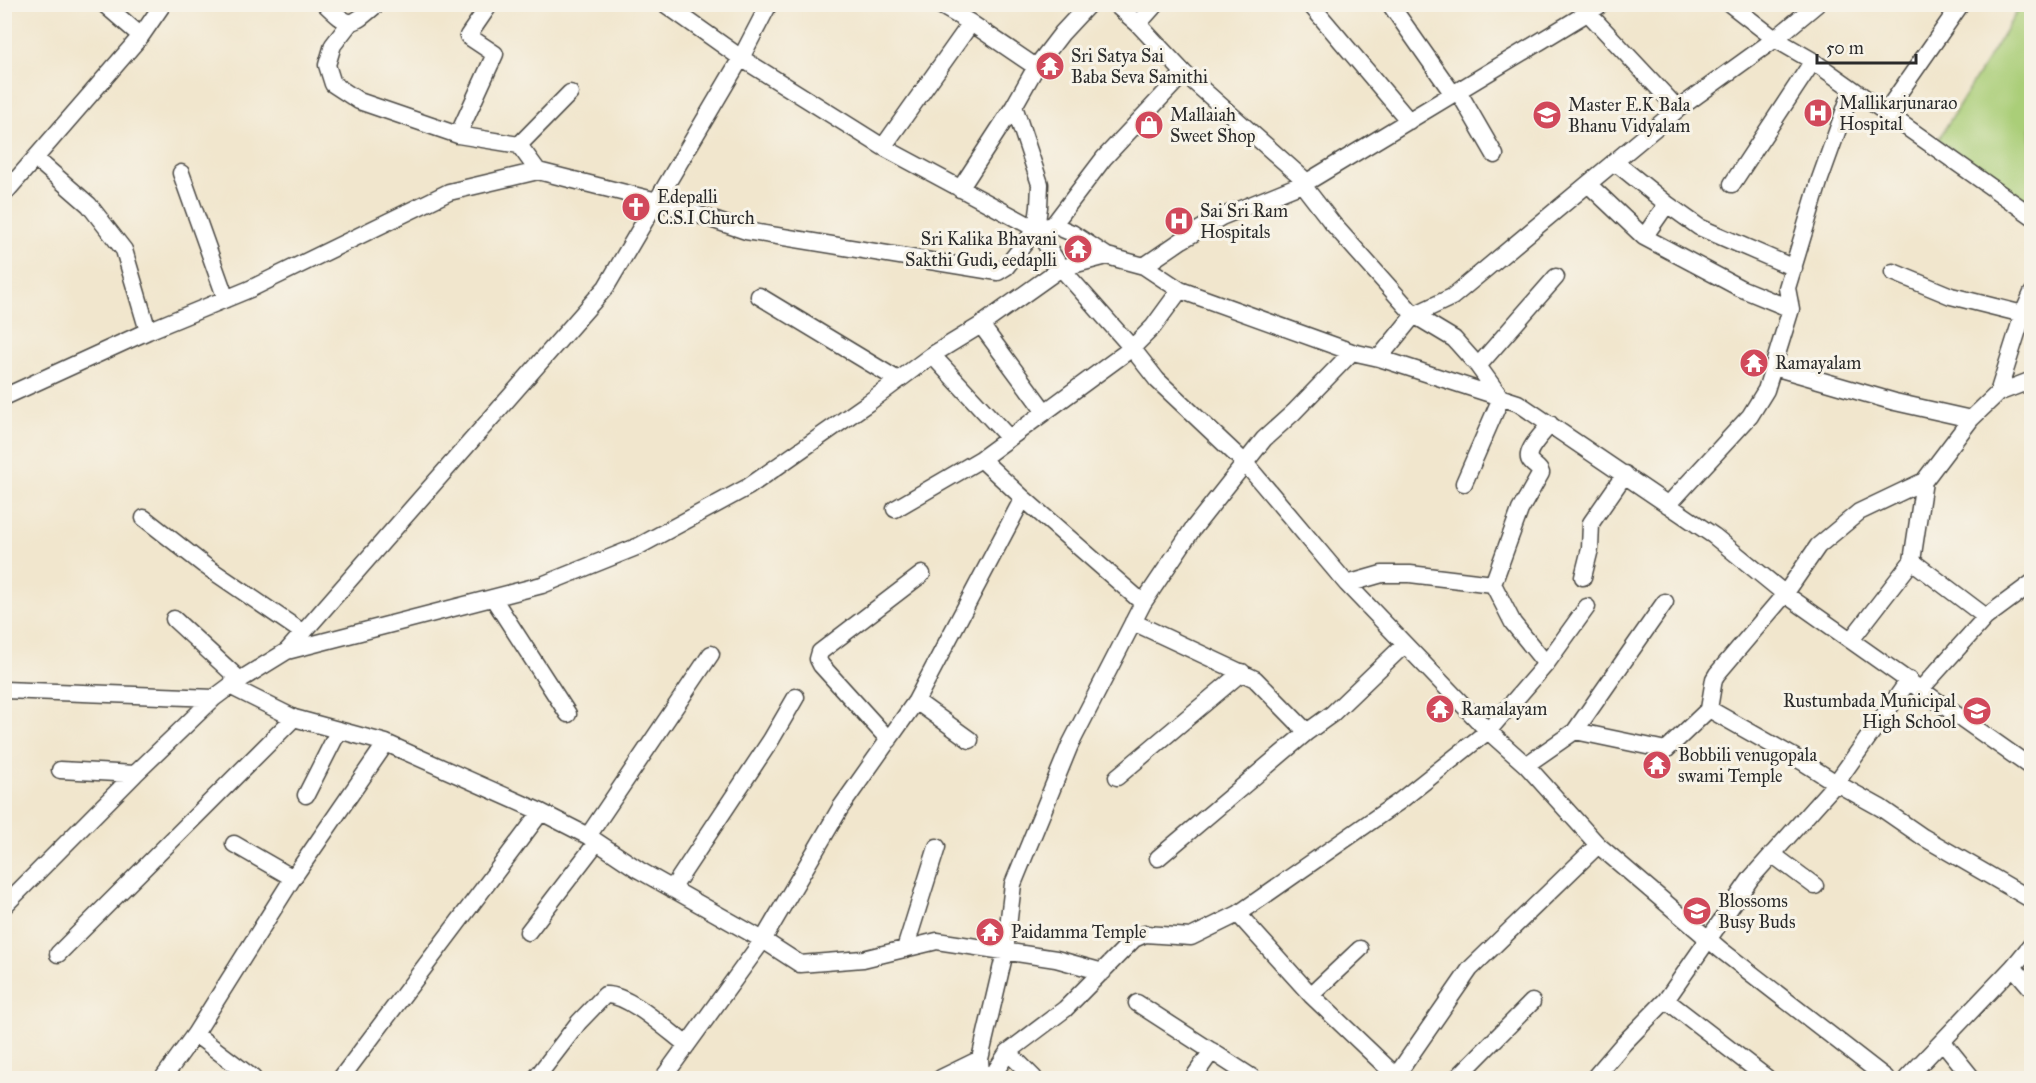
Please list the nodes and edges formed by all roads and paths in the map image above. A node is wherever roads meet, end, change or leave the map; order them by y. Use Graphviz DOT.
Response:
graph roads {
  1 [pos="104,4"];
  2 [pos="163,4"];
  3 [pos="325,4"];
  4 [pos="377,4"];
  5 [pos="490,4"];
  6 [pos="665,4"];
  7 [pos="769,4"];
  8 [pos="938,4"];
  9 [pos="1089,4"];
  10 [pos="1115,4"];
  11 [pos="1156,4"];
  12 [pos="1310,4"];
  13 [pos="1730,4"];
  14 [pos="1817,4"];
  15 [pos="1392,7"];
  16 [pos="1953,8"];
  17 [pos="1595,9"];
  18 [pos="350,23"];
  19 [pos="971,23"];
  20 [pos="1138,24"];
  21 [pos="141,36"];
  22 [pos="1774,39"];
  23 [pos="741,58"];
  24 [pos="1813,61"];
  25 [pos="1036,67"];
  26 [pos="1184,73"];
  27 [pos="1852,90"];
  28 [pos="1456,92"];
  29 [pos="570,93"];
  30 [pos="1014,106"];
  31 [pos="1678,109"];
  32 [pos="1885,113"];
  33 [pos="1409,121"];
  34 [pos="458,135"];
  35 [pos="519,145"];
  36 [pos="883,147"];
  37 [pos="1495,154"];
  38 [pos="35,158"];
  39 [pos="1615,162"];
  40 [pos="538,171"];
  41 [pos="181,173"];
  42 [pos="1304,183"];
  43 [pos="1588,184"];
  44 [pos="1732,184"];
  45 [pos="960,189"];
  46 [pos="4,194"];
  47 [pos="657,201"];
  48 [pos="1667,204"];
  49 [pos="2031,216"];
  50 [pos="1053,225"];
  51 [pos="1036,230"];
  52 [pos="1644,237"];
  53 [pos="1107,256"];
  54 [pos="1144,266"];
  55 [pos="1061,268"];
  56 [pos="1794,268"];
  57 [pos="1893,272"];
  58 [pos="1557,278"];
  59 [pos="1180,290"];
  60 [pos="2031,293"];
  61 [pos="759,296"];
  62 [pos="226,298"];
  63 [pos="1791,309"];
  64 [pos="2023,314"];
  65 [pos="1414,315"];
  66 [pos="981,326"];
  67 [pos="148,331"];
  68 [pos="1132,348"];
  69 [pos="1352,352"];
  70 [pos="932,355"];
  71 [pos="1379,358"];
  72 [pos="1478,366"];
  73 [pos="1774,367"];
  74 [pos="898,380"];
  75 [pos="2031,380"];
  76 [pos="1998,393"];
  77 [pos="4,396"];
  78 [pos="1501,398"];
  79 [pos="1045,412"];
  80 [pos="1971,419"];
  81 [pos="1550,424"];
  82 [pos="1010,438"];
  83 [pos="981,459"];
  84 [pos="1245,464"];
  85 [pos="1625,474"];
  86 [pos="1924,481"];
  87 [pos="1464,483"];
  88 [pos="1023,498"];
  89 [pos="1668,505"];
  90 [pos="895,509"];
  91 [pos="144,518"];
  92 [pos="1912,561"];
  93 [pos="922,574"];
  94 [pos="1583,577"];
  95 [pos="2031,583"];
  96 [pos="1347,584"];
  97 [pos="1493,584"];
  98 [pos="1785,594"];
  99 [pos="493,598"];
  100 [pos="1665,602"];
  101 [pos="1143,603"];
  102 [pos="1587,607"];
  103 [pos="1986,617"];
  104 [pos="174,619"];
  105 [pos="1133,622"];
  106 [pos="303,632"];
  107 [pos="1851,640"];
  108 [pos="1404,645"];
  109 [pos="287,651"];
  110 [pos="711,654"];
  111 [pos="1546,664"];
  112 [pos="1242,672"];
  113 [pos="235,683"];
  114 [pos="1914,685"];
  115 [pos="4,690"];
  116 [pos="796,697"];
  117 [pos="214,698"];
  118 [pos="916,700"];
  119 [pos="1709,709"];
  120 [pos="568,714"];
  121 [pos="294,718"];
  122 [pos="339,730"];
  123 [pos="1488,731"];
  124 [pos="1575,731"];
  125 [pos="1307,732"];
  126 [pos="889,740"];
  127 [pos="970,740"];
  128 [pos="386,743"];
  129 [pos="1526,765"];
  130 [pos="2031,768"];
  131 [pos="60,770"];
  132 [pos="135,774"];
  133 [pos="1117,777"];
  134 [pos="1836,783"];
  135 [pos="306,795"];
  136 [pos="541,812"];
  137 [pos="593,839"];
  138 [pos="234,844"];
  139 [pos="1598,844"];
  140 [pos="937,847"];
  141 [pos="1772,854"];
  142 [pos="1158,858"];
  143 [pos="293,878"];
  144 [pos="1815,886"];
  145 [pos="672,889"];
  146 [pos="2031,900"];
  147 [pos="6,902"];
  148 [pos="1238,914"];
  149 [pos="528,932"];
  150 [pos="1708,939"];
  151 [pos="763,940"];
  152 [pos="2031,944"];
  153 [pos="1360,948"];
  154 [pos="905,949"];
  155 [pos="1005,952"];
  156 [pos="58,954"];
  157 [pos="2013,967"];
  158 [pos="1103,972"];
  159 [pos="2031,989"];
  160 [pos="1311,994"];
  161 [pos="1666,1000"];
  162 [pos="1532,1002"];
  163 [pos="1137,1003"];
  164 [pos="195,1034"];
  165 [pos="1943,1042"];
  166 [pos="687,1045"];
  167 [pos="1212,1051"];
  168 [pos="1008,1052"];
  169 [pos="980,1059"];
  170 [pos="163,1078"];
  171 [pos="253,1078"];
  172 [pos="340,1078"];
  173 [pos="536,1078"];
  174 [pos="663,1078"];
  175 [pos="941,1078"];
  176 [pos="981,1078"];
  177 [pos="991,1078"];
  178 [pos="1034,1078"];
  179 [pos="1193,1078"];
  180 [pos="1253,1078"];
  181 [pos="1396,1078"];
  182 [pos="1457,1078"];
  183 [pos="1594,1078"];
  184 [pos="1767,1078"];
  185 [pos="1886,1078"];
  186 [pos="1907,1078"];
  187 [pos="1972,1078"];
  1 -- 21 [label="street"];
  2 -- 21 [label="street"];
  3 -- 18 [label="street"];
  4 -- 18 [label="street"];
  5 -- 34 [label="street"];
  6 -- 23 [label="street"];
  7 -- 23 [label="street"];
  8 -- 19 [label="street"];
  9 -- 25 [label="street"];
  10 -- 20 [label="street"];
  11 -- 20 [label="street"];
  12 -- 33 [label="street"];
  13 -- 22 [label="street"];
  14 -- 22 [label="street"];
  15 -- 28 [label="street"];
  16 -- 32 [label="street"];
  17 -- 28 [label="street"];
  17 -- 31 [label="street"];
  18 -- 34 [label="street"];
  19 -- 25 [label="street"];
  19 -- 36 [label="street"];
  20 -- 26 [label="street"];
  21 -- 38 [label="street"];
  22 -- 24 [label="street"];
  22 -- 31 [label="street"];
  23 -- 36 [label="street"];
  23 -- 47 [label="street"];
  24 -- 27 [label="street"];
  24 -- 44 [label="street"];
  25 -- 30 [label="street"];
  26 -- 42 [label="street"];
  26 -- 50 [label="street"];
  27 -- 32 [label="street"];
  27 -- 56 [label="street"];
  28 -- 33 [label="street"];
  28 -- 37 [label="street"];
  29 -- 35 [label="street"];
  30 -- 45 [label="street"];
  30 -- 51 [label="street"];
  31 -- 39 [label="street"];
  32 -- 49 [label="street"];
  33 -- 42 [label="street"];
  34 -- 35 [label="street"];
  35 -- 40 [label="street"];
  36 -- 45 [label="street"];
  38 -- 46 [label="street"];
  38 -- 67 [label="street"];
  39 -- 43 [label="street"];
  39 -- 48 [label="street"];
  40 -- 47 [label="street"];
  40 -- 62 [label="street"];
  41 -- 62 [label="street"];
  42 -- 54 [label="street"];
  42 -- 65 [label="street"];
  43 -- 52 [label="street"];
  43 -- 65 [label="street"];
  45 -- 51 [label="street"];
  47 -- 51 [label="street"];
  47 -- 106 [label="street"];
  48 -- 52 [label="street"];
  48 -- 56 [label="street"];
  50 -- 51 [label="street"];
  50 -- 53 [label="street"];
  51 -- 55 [label="street"];
  52 -- 63 [label="street"];
  53 -- 54 [label="street"];
  53 -- 55 [label="street"];
  54 -- 59 [label="street"];
  55 -- 66 [label="street"];
  55 -- 68 [label="street"];
  56 -- 63 [label="street"];
  57 -- 64 [label="street"];
  58 -- 72 [label="street"];
  59 -- 68 [label="street"];
  59 -- 69 [label="street"];
  60 -- 64 [label="street"];
  61 -- 74 [label="street"];
  62 -- 67 [label="street"];
  63 -- 73 [label="street"];
  64 -- 76 [label="street"];
  65 -- 71 [label="street"];
  65 -- 72 [label="street"];
  66 -- 70 [label="street"];
  66 -- 79 [label="street"];
  67 -- 77 [label="street"];
  68 -- 79 [label="street"];
  68 -- 84 [label="street"];
  69 -- 71 [label="street"];
  69 -- 84 [label="street"];
  70 -- 74 [label="street"];
  70 -- 82 [label="street"];
  71 -- 78 [label="street"];
  72 -- 78 [label="street"];
  73 -- 80 [label="street"];
  73 -- 89 [label="street"];
  74 -- 99 [label="street"];
  75 -- 76 [label="street"];
  76 -- 80 [label="street"];
  78 -- 81 [label="street"];
  78 -- 87 [label="street"];
  79 -- 82 [label="street"];
  80 -- 86 [label="street"];
  81 -- 85 [label="street"];
  81 -- 97 [label="street"];
  82 -- 83 [label="street"];
  83 -- 88 [label="street"];
  83 -- 90 [label="street"];
  84 -- 96 [label="street"];
  84 -- 101 [label="street"];
  85 -- 89 [label="street"];
  85 -- 94 [label="street"];
  86 -- 92 [label="street"];
  86 -- 98 [label="street"];
  88 -- 101 [label="street"];
  88 -- 118 [label="street"];
  89 -- 98 [label="street"];
  91 -- 106 [label="street"];
  92 -- 103 [label="street"];
  92 -- 107 [label="street"];
  93 -- 126 [label="street"];
  95 -- 103 [label="street"];
  96 -- 97 [label="street"];
  96 -- 108 [label="street"];
  97 -- 111 [label="street"];
  98 -- 107 [label="street"];
  98 -- 119 [label="street"];
  99 -- 109 [label="street"];
  99 -- 120 [label="street"];
  100 -- 124 [label="street"];
  101 -- 105 [label="street"];
  102 -- 111 [label="street"];
  103 -- 114 [label="street"];
  104 -- 113 [label="street"];
  105 -- 112 [label="street"];
  105 -- 155 [label="street"];
  106 -- 109 [label="street"];
  107 -- 114 [label="street"];
  108 -- 123 [label="street"];
  108 -- 125 [label="street"];
  109 -- 113 [label="street"];
  110 -- 137 [label="street"];
  111 -- 123 [label="street"];
  112 -- 125 [label="street"];
  112 -- 133 [label="street"];
  113 -- 117 [label="street"];
  113 -- 121 [label="street"];
  114 -- 130 [label="street"];
  114 -- 134 [label="street"];
  115 -- 117 [label="street"];
  116 -- 145 [label="street"];
  117 -- 132 [label="street"];
  118 -- 126 [label="street"];
  118 -- 127 [label="street"];
  119 -- 124 [label="street"];
  119 -- 134 [label="street"];
  121 -- 122 [label="street"];
  121 -- 156 [label="street"];
  122 -- 128 [label="street"];
  122 -- 135 [label="street"];
  123 -- 129 [label="street"];
  123 -- 148 [label="street"];
  124 -- 129 [label="street"];
  125 -- 142 [label="street"];
  126 -- 151 [label="street"];
  128 -- 136 [label="street"];
  128 -- 143 [label="street"];
  129 -- 139 [label="street"];
  131 -- 132 [label="street"];
  132 -- 147 [label="street"];
  134 -- 141 [label="street"];
  134 -- 146 [label="street"];
  136 -- 137 [label="street"];
  136 -- 172 [label="street"];
  137 -- 145 [label="street"];
  137 -- 149 [label="street"];
  138 -- 143 [label="street"];
  139 -- 150 [label="street"];
  139 -- 181 [label="street"];
  140 -- 154 [label="street"];
  141 -- 144 [label="street"];
  141 -- 150 [label="street"];
  143 -- 164 [label="street"];
  145 -- 151 [label="street"];
  148 -- 158 [label="street"];
  148 -- 160 [label="street"];
  150 -- 161 [label="street"];
  150 -- 185 [label="street"];
  151 -- 154 [label="street"];
  151 -- 166 [label="street"];
  152 -- 157 [label="street"];
  153 -- 160 [label="street"];
  154 -- 155 [label="street"];
  155 -- 158 [label="street"];
  155 -- 169 [label="street"];
  157 -- 159 [label="street"];
  157 -- 165 [label="street"];
  158 -- 168 [label="street"];
  160 -- 181 [label="street"];
  161 -- 183 [label="street"];
  161 -- 184 [label="street"];
  162 -- 182 [label="street"];
  163 -- 167 [label="street"];
  164 -- 170 [label="street"];
  164 -- 171 [label="street"];
  165 -- 186 [label="street"];
  165 -- 187 [label="street"];
  166 -- 173 [label="street"];
  166 -- 174 [label="street"];
  167 -- 179 [label="street"];
  167 -- 180 [label="street"];
  168 -- 177 [label="street"];
  168 -- 178 [label="street"];
  169 -- 175 [label="street"];
  169 -- 176 [label="street"];
}
